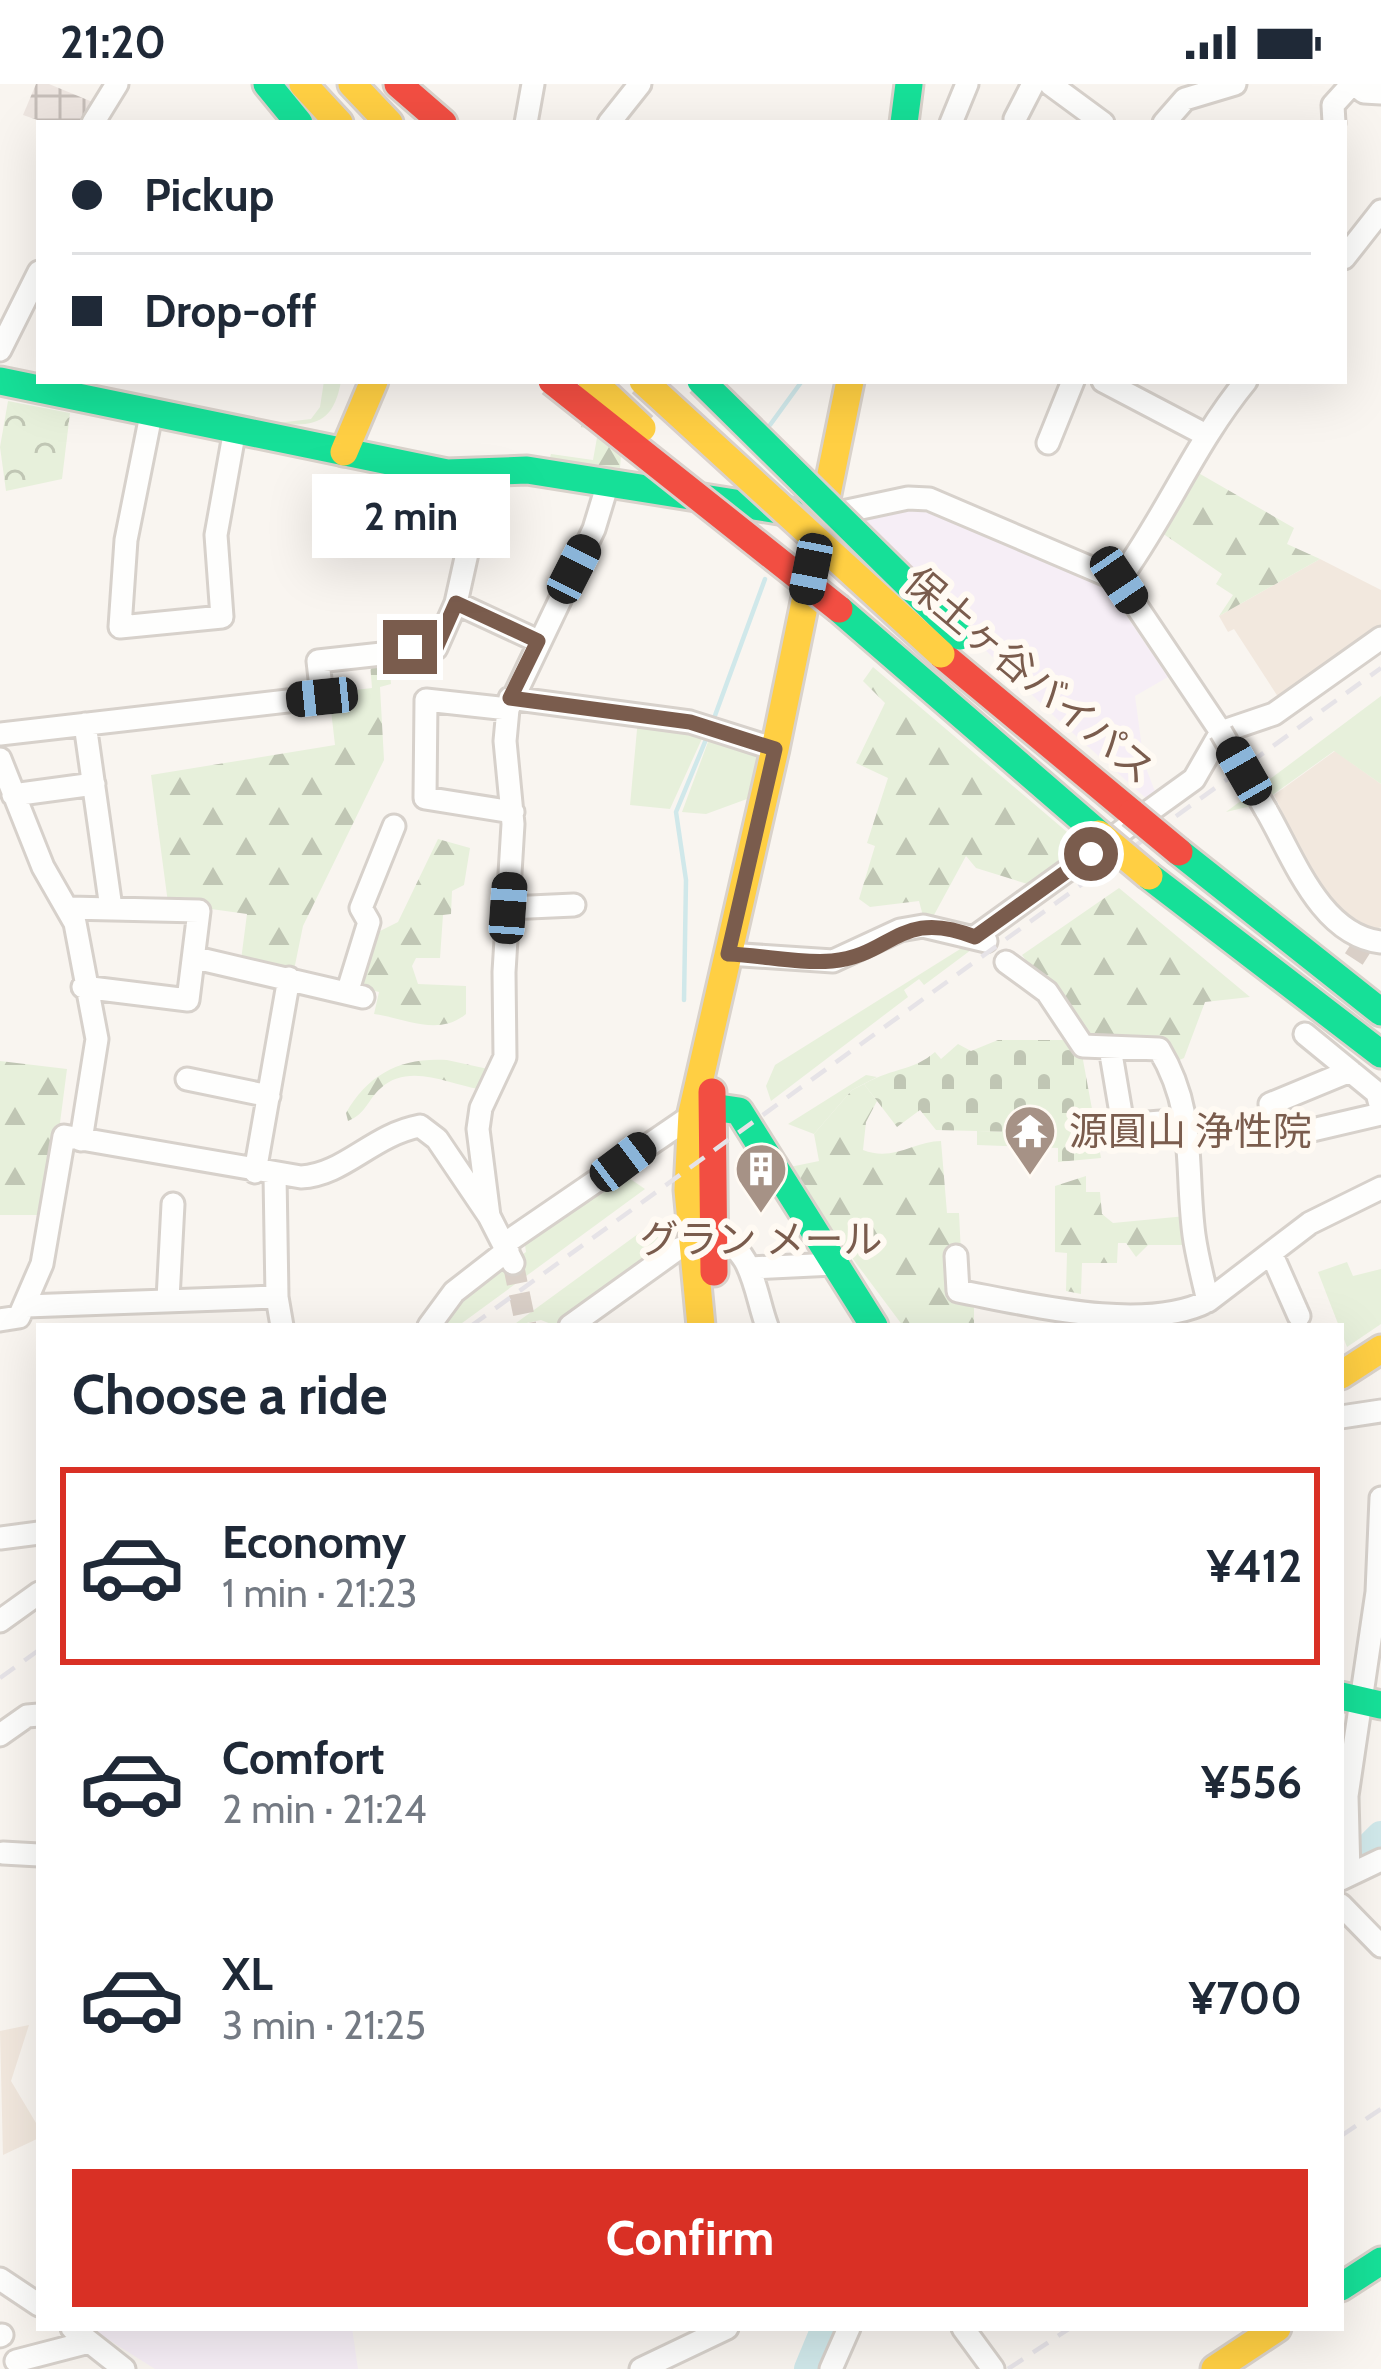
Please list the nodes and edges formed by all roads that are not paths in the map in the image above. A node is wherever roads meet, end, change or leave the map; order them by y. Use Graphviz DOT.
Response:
graph roads {
  1 [pos="117,84"];
  2 [pos="267,84"];
  3 [pos="303,84"];
  4 [pos="352,84"];
  5 [pos="398,84"];
  6 [pos="533,84"];
  7 [pos="640,84"];
  8 [pos="909,84"];
  9 [pos="967,84"];
  10 [pos="1033,84"];
  11 [pos="1051,84"];
  12 [pos="1232,84"];
  13 [pos="1353,84"];
  14 [pos="1381,93"];
  15 [pos="1076,114"];
  16 [pos="1015,119"];
  17 [pos="95,120"];
  18 [pos="297,120"];
  19 [pos="336,120"];
  20 [pos="386,120"];
  21 [pos="440,120"];
  22 [pos="527,120"];
  23 [pos="611,120"];
  24 [pos="904,120"];
  25 [pos="952,120"];
  26 [pos="1167,120"];
  27 [pos="1334,120"];
  28 [pos="1381,211"];
  29 [pos="1347,254"];
  30 [pos="36,278"];
  31 [pos="0,350"];
  32 [pos="0,381"];
  33 [pos="348,384"];
  34 [pos="373,384"];
  35 [pos="556,384"];
  36 [pos="595,384"];
  37 [pos="627,384"];
  38 [pos="646,384"];
  39 [pos="704,384"];
  40 [pos="849,384"];
  41 [pos="1072,384"];
  42 [pos="1109,384"];
  43 [pos="1237,386"];
  44 [pos="151,415"];
  45 [pos="235,429"];
  46 [pos="1204,434"];
  47 [pos="1048,442"];
  48 [pos="344,452"];
  49 [pos="484,472"];
  50 [pos="608,483"];
  51 [pos="638,488"];
  52 [pos="821,517"];
  53 [pos="1119,580"];
  54 [pos="456,603"];
  55 [pos="839,609"];
  56 [pos="1380,637"];
  57 [pos="538,641"];
  58 [pos="950,645"];
  59 [pos="509,704"];
  60 [pos="85,724"];
  61 [pos="1221,732"];
  62 [pos="0,734"];
  63 [pos="775,749"];
  64 [pos="0,759"];
  65 [pos="94,784"];
  66 [pos="13,794"];
  67 [pos="514,812"];
  68 [pos="394,826"];
  69 [pos="574,904"];
  70 [pos="69,908"];
  71 [pos="111,908"];
  72 [pos="508,908"];
  73 [pos="1381,942"];
  74 [pos="728,954"];
  75 [pos="196,958"];
  76 [pos="1006,962"];
  77 [pos="289,978"];
  78 [pos="83,987"];
  79 [pos="1381,1012"];
  80 [pos="1305,1034"];
  81 [pos="1110,1048"];
  82 [pos="1381,1054"];
  83 [pos="1350,1070"];
  84 [pos="187,1079"];
  85 [pos="269,1096"];
  86 [pos="702,1110"];
  87 [pos="1381,1111"];
  88 [pos="1186,1120"];
  89 [pos="81,1140"];
  90 [pos="265,1174"];
  91 [pos="1381,1188"];
  92 [pos="173,1204"];
  93 [pos="489,1216"];
  94 [pos="703,1241"];
  95 [pos="508,1252"];
  96 [pos="1272,1255"];
  97 [pos="956,1256"];
  98 [pos="834,1264"];
  99 [pos="750,1268"];
  100 [pos="277,1297"];
  101 [pos="168,1299"];
  102 [pos="1208,1300"];
  103 [pos="26,1306"];
  104 [pos="1300,1316"];
  105 [pos="0,1320"];
  106 [pos="281,1323"];
  107 [pos="431,1323"];
  108 [pos="575,1323"];
  109 [pos="701,1323"];
  110 [pos="716,1323"];
  111 [pos="766,1323"];
  112 [pos="872,1323"];
  113 [pos="1381,1349"];
  114 [pos="1344,1373"];
  115 [pos="1381,1411"];
  116 [pos="1344,1417"];
  117 [pos="1381,1498"];
  118 [pos="36,1534"];
  119 [pos="0,1538"];
  120 [pos="36,1595"];
  121 [pos="0,1621"];
  122 [pos="1361,1701"];
  123 [pos="36,1715"];
  124 [pos="0,1735"];
  125 [pos="3,1853"];
  126 [pos="36,1855"];
  127 [pos="1381,1860"];
  128 [pos="1346,1866"];
  129 [pos="1344,1908"];
  130 [pos="1381,1946"];
  131 [pos="1381,2261"];
  132 [pos="0,2279"];
  133 [pos="1344,2285"];
  134 [pos="34,2295"];
  135 [pos="721,2331"];
  136 [pos="848,2331"];
  137 [pos="965,2331"];
  138 [pos="1272,2331"];
  139 [pos="80,2335"];
  140 [pos="16,2361"];
  141 [pos="124,2369"];
  142 [pos="641,2369"];
  143 [pos="831,2369"];
  144 [pos="993,2369"];
  145 [pos="1215,2369"];
  1 -- 17 [label="street"];
  2 -- 18 [label="main road"];
  3 -- 19 [label="main road"];
  4 -- 20 [label="main road"];
  5 -- 21 [label="main road"];
  6 -- 22 [label="street"];
  7 -- 23 [label="street"];
  8 -- 24 [label="main road"];
  9 -- 25 [label="street"];
  10 -- 16 [label="street"];
  11 -- 15 [label="street"];
  12 -- 26 [label="street"];
  13 -- 14 [label="street"];
  13 -- 27 [label="street"];
  28 -- 29 [label="street"];
  30 -- 31 [label="street"];
  32 -- 44 [label="main road"];
  33 -- 48 [label="main road"];
  34 -- 48 [label="main road"];
  35 -- 55 [label="main road, bridge"];
  36 -- 55 [label="main road, 保土ヶ谷バイパス, bridge"];
  37 -- 51 [label="street"];
  38 -- 58 [label="main road, 保土ヶ谷バイパス, bridge"];
  39 -- 58 [label="main road, bridge"];
  40 -- 52 [label="main road"];
  41 -- 47 [label="street"];
  42 -- 46 [label="street"];
  43 -- 46 [label="street"];
  44 -- 45 [label="main road"];
  44 -- 45 [label="street"];
  45 -- 48 [label="main road"];
  46 -- 53 [label="street"];
  48 -- 49 [label="main road"];
  49 -- 50 [label="main road"];
  49 -- 54 [label="street"];
  50 -- 51 [label="main road"];
  50 -- 57 [label="street"];
  51 -- 52 [label="main road"];
  52 -- 53 [label="street"];
  52 -- 63 [label="main road"];
  53 -- 61 [label="street"];
  54 -- 57 [label="street"];
  54 -- 60 [label="street"];
  55 -- 82 [label="main road, 保土ヶ谷バイパス, bridge"];
  56 -- 61 [label="street"];
  57 -- 59 [label="street"];
  58 -- 79 [label="main road, 保土ヶ谷バイパス, bridge"];
  59 -- 63 [label="street"];
  59 -- 67 [label="street"];
  59 -- 67 [label="street"];
  60 -- 62 [label="street"];
  60 -- 65 [label="street"];
  61 -- 73 [label="street, bridge"];
  61 -- 74 [label="street"];
  63 -- 74 [label="main road"];
  64 -- 66 [label="street"];
  65 -- 66 [label="street"];
  65 -- 71 [label="street"];
  66 -- 70 [label="street"];
  67 -- 72 [label="street"];
  68 -- 77 [label="street"];
  69 -- 72 [label="street"];
  70 -- 71 [label="street"];
  70 -- 78 [label="street"];
  71 -- 75 [label="street"];
  72 -- 93 [label="street"];
  74 -- 86 [label="main road"];
  75 -- 77 [label="street"];
  75 -- 78 [label="street"];
  76 -- 81 [label="street"];
  77 -- 85 [label="street"];
  78 -- 89 [label="street"];
  80 -- 83 [label="street"];
  81 -- 88 [label="street"];
  81 -- 88 [label="street"];
  83 -- 87 [label="street"];
  83 -- 87 [label="street"];
  84 -- 85 [label="street"];
  85 -- 90 [label="street"];
  86 -- 94 [label="main road"];
  86 -- 95 [label="street"];
  86 -- 98 [label="main road"];
  88 -- 102 [label="street"];
  89 -- 90 [label="street"];
  89 -- 103 [label="street"];
  90 -- 93 [label="street"];
  90 -- 100 [label="street"];
  91 -- 96 [label="street"];
  92 -- 101 [label="street"];
  93 -- 95 [label="street"];
  94 -- 99 [label="street"];
  94 -- 108 [label="street"];
  94 -- 109 [label="main road"];
  94 -- 110 [label="main road"];
  95 -- 107 [label="street"];
  96 -- 102 [label="street"];
  96 -- 104 [label="street"];
  97 -- 102 [label="street"];
  98 -- 99 [label="street"];
  98 -- 112 [label="main road"];
  99 -- 111 [label="street"];
  100 -- 101 [label="street"];
  100 -- 106 [label="street"];
  101 -- 103 [label="street"];
  103 -- 105 [label="street"];
  113 -- 114 [label="main road"];
  115 -- 116 [label="street"];
  117 -- 122 [label="street"];
  118 -- 119 [label="street"];
  120 -- 121 [label="street"];
  122 -- 128 [label="street"];
  123 -- 124 [label="street"];
  125 -- 126 [label="street"];
  127 -- 128 [label="street"];
  129 -- 130 [label="street"];
  131 -- 133 [label="main road"];
  132 -- 134 [label="street"];
  135 -- 142 [label="street"];
  136 -- 143 [label="street"];
  137 -- 144 [label="street"];
  138 -- 145 [label="main road"];
  139 -- 140 [label="street"];
  139 -- 141 [label="street"];
}
